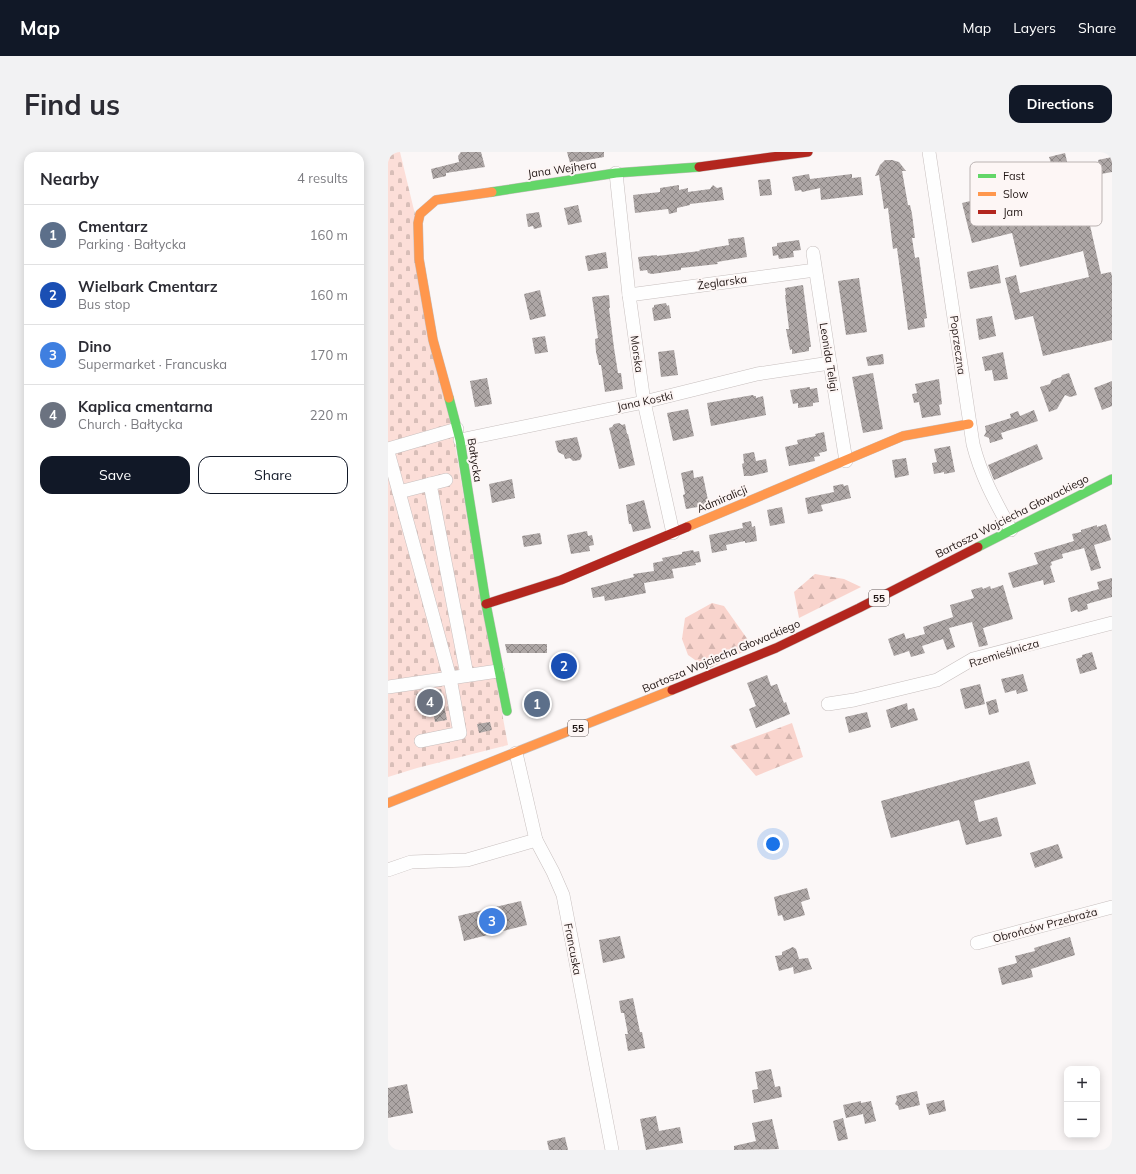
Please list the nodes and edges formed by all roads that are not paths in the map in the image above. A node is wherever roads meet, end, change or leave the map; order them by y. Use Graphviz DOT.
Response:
graph roads {
  1 [pos="808,152"];
  2 [pos="930,152"];
  3 [pos="616,173"];
  4 [pos="420,214"];
  5 [pos="813,253"];
  6 [pos="815,270"];
  7 [pos="629,295"];
  8 [pos="830,363"];
  9 [pos="644,402"];
  10 [pos="969,424"];
  11 [pos="459,435"];
  12 [pos="388,448"];
  13 [pos="388,452"];
  14 [pos="846,461"];
  15 [pos="1112,479"];
  16 [pos="446,480"];
  17 [pos="430,484"];
  18 [pos="399,492"];
  19 [pos="1011,530"];
  20 [pos="673,533"];
  21 [pos="486,604"];
  22 [pos="1112,623"];
  23 [pos="498,671"];
  24 [pos="467,675"];
  25 [pos="450,678"];
  26 [pos="388,687"];
  27 [pos="828,704"];
  28 [pos="507,711"];
  29 [pos="421,741"];
  30 [pos="516,753"];
  31 [pos="388,803"];
  32 [pos="536,840"];
  33 [pos="388,870"];
  34 [pos="1112,907"];
  35 [pos="977,943"];
  36 [pos="612,1150"];
  1 -- 3 [label="street, Jana Wejhera"];
  2 -- 10 [label="street, Poprzeczna"];
  3 -- 4 [label="street, Jana Wejhera"];
  3 -- 7 [label="street, Morska"];
  4 -- 11 [label="street, Bałtycka"];
  5 -- 6 [label="street, Leonida Teligi"];
  6 -- 7 [label="street, Żeglarska"];
  6 -- 8 [label="street, Leonida Teligi"];
  7 -- 9 [label="street, Morska"];
  8 -- 9 [label="street, Jana Kostki"];
  8 -- 14 [label="street, Leonida Teligi"];
  9 -- 11 [label="street, Jana Kostki"];
  9 -- 20 [label="street, Morska"];
  10 -- 14 [label="street, Admiralicji"];
  10 -- 19 [label="street, Poprzeczna"];
  11 -- 12 [label="street, Jana Kostki"];
  11 -- 21 [label="street, Bałtycka"];
  13 -- 18 [label="street"];
  14 -- 20 [label="street, Admiralicji"];
  15 -- 19 [label="street, Bartosza Wojciecha Głowackiego / 55"];
  16 -- 17 [label="street"];
  17 -- 18 [label="street"];
  17 -- 24 [label="street"];
  18 -- 25 [label="street"];
  19 -- 30 [label="street, Bartosza Wojciecha Głowackiego / 55"];
  20 -- 21 [label="street, Admiralicji"];
  21 -- 23 [label="street, Bałtycka"];
  22 -- 27 [label="street, Rzemieślnicza"];
  23 -- 24 [label="street"];
  23 -- 28 [label="street, Bałtycka"];
  24 -- 25 [label="street"];
  25 -- 26 [label="street"];
  25 -- 29 [label="street"];
  30 -- 31 [label="street, Bartosza Wojciecha Głowackiego / 55"];
  30 -- 32 [label="street, Francuska"];
  32 -- 33 [label="street"];
  32 -- 36 [label="street, Francuska"];
  34 -- 35 [label="street, Obrońców Przebraża"];
}
